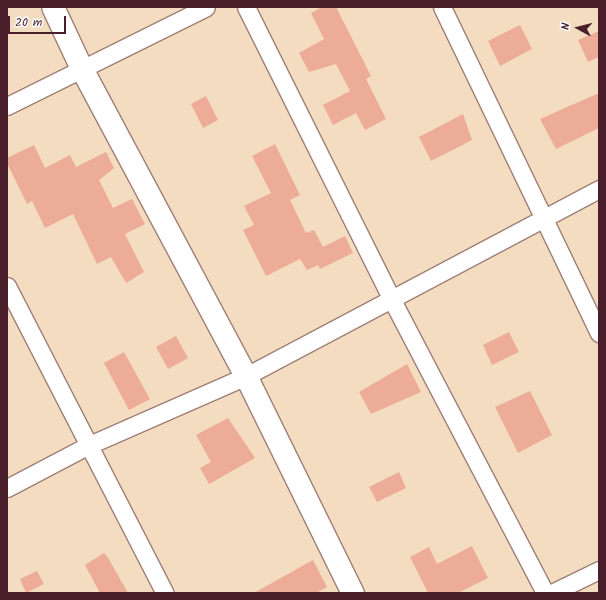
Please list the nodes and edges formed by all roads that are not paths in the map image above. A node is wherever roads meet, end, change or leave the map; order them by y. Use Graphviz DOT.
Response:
graph roads {
  1 [pos="53,7"];
  2 [pos="206,7"];
  3 [pos="246,7"];
  4 [pos="442,7"];
  5 [pos="82,69"];
  6 [pos="7,106"];
  7 [pos="599,189"];
  8 [pos="543,217"];
  9 [pos="7,286"];
  10 [pos="392,300"];
  11 [pos="599,333"];
  12 [pos="246,376"];
  13 [pos="89,445"];
  14 [pos="7,488"];
  15 [pos="599,570"];
  16 [pos="165,593"];
  17 [pos="353,593"];
  18 [pos="545,593"];
  19 [pos="552,593"];
  1 -- 5 [label="main road"];
  2 -- 5 [label="street"];
  3 -- 10 [label="street"];
  4 -- 8 [label="street"];
  5 -- 6 [label="street"];
  5 -- 12 [label="main road"];
  7 -- 8 [label="street"];
  8 -- 10 [label="street"];
  8 -- 11 [label="street"];
  9 -- 13 [label="street"];
  10 -- 12 [label="street"];
  10 -- 18 [label="street"];
  12 -- 13 [label="street"];
  12 -- 17 [label="main road"];
  13 -- 14 [label="street"];
  13 -- 16 [label="street"];
  15 -- 19 [label="street"];
}
